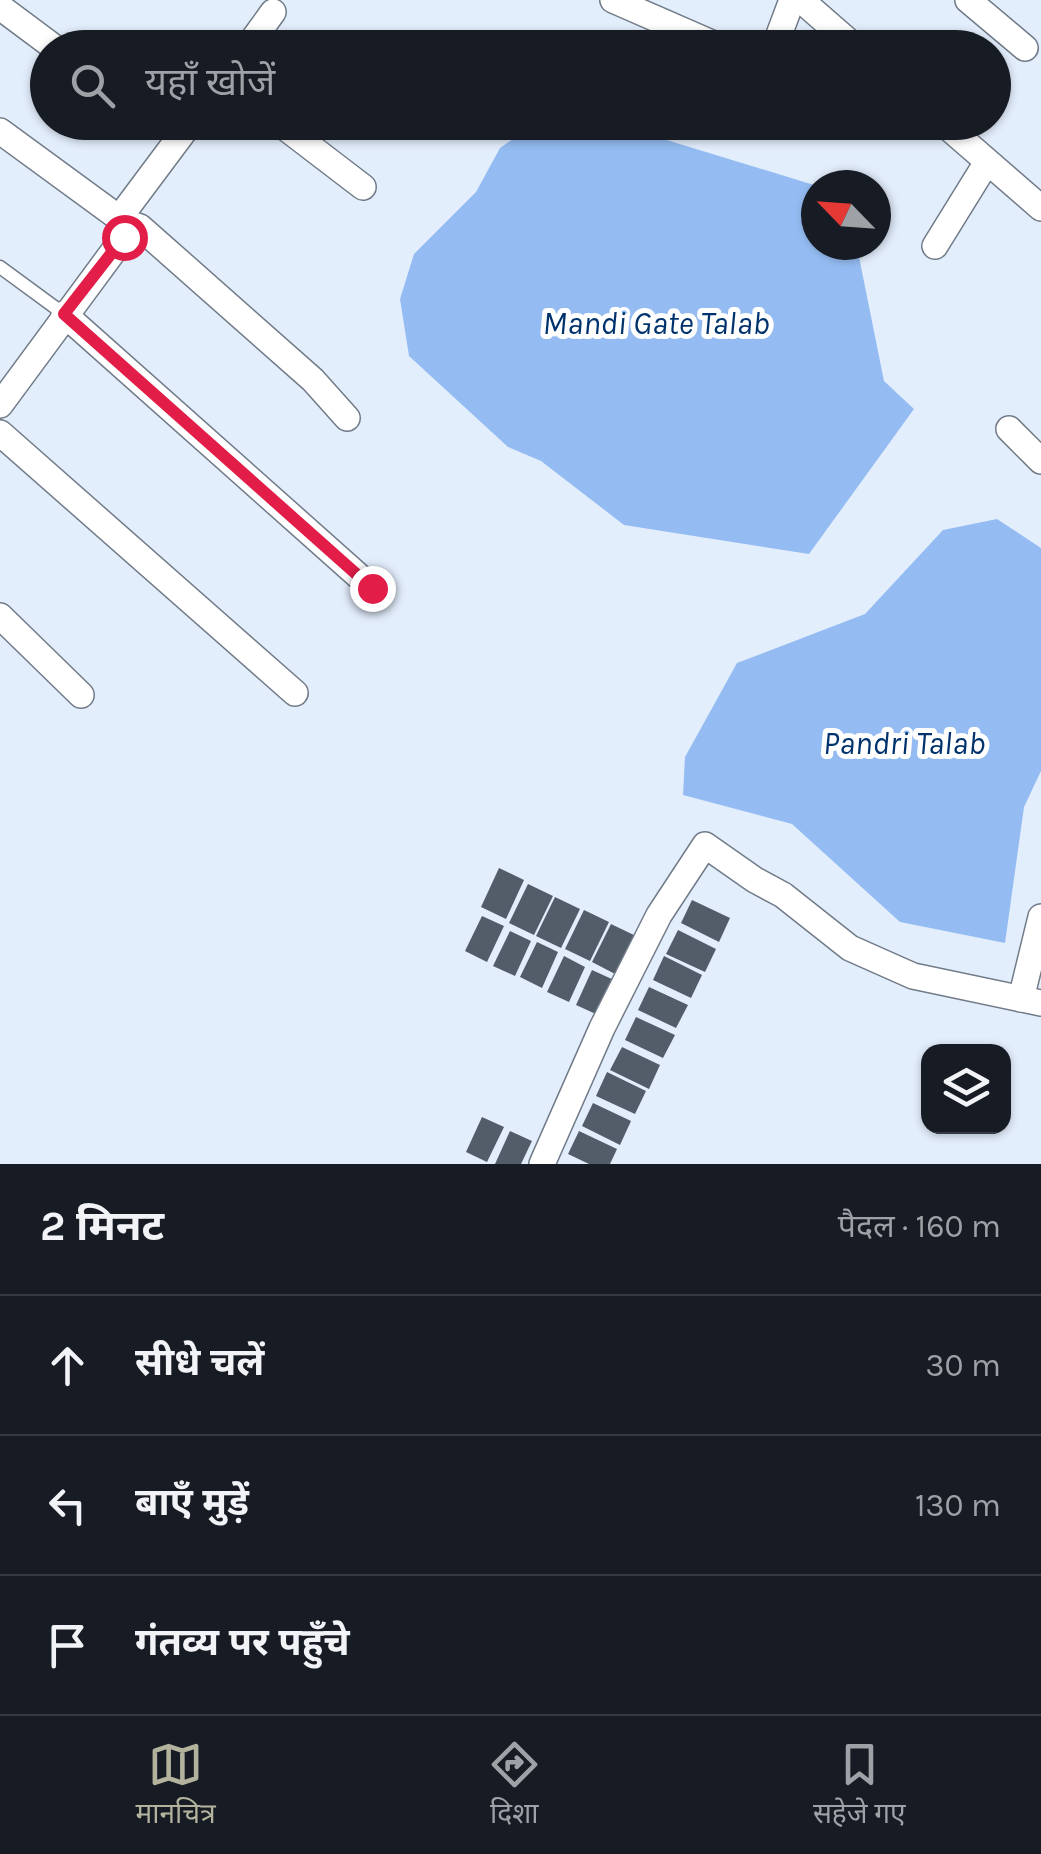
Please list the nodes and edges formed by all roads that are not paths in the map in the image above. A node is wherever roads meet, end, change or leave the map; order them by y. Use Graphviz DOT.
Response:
graph roads {
  1 [pos="613,0"];
  2 [pos="792,0"];
  3 [pos="801,0"];
  4 [pos="968,0"];
  5 [pos="0,7"];
  6 [pos="273,12"];
  7 [pos="31,30"];
  8 [pos="260,30"];
  9 [pos="682,30"];
  10 [pos="781,30"];
  11 [pos="835,30"];
  12 [pos="1004,30"];
  13 [pos="1011,36"];
  14 [pos="1025,48"];
  15 [pos="0,131"];
  16 [pos="169,140"];
  17 [pos="302,140"];
  18 [pos="963,140"];
  19 [pos="988,162"];
  20 [pos="364,187"];
  21 [pos="1041,208"];
  22 [pos="123,221"];
  23 [pos="936,246"];
  24 [pos="0,267"];
  25 [pos="64,314"];
  26 [pos="0,405"];
  27 [pos="347,418"];
  28 [pos="1010,429"];
  29 [pos="0,433"];
  30 [pos="1041,461"];
  31 [pos="372,588"];
  32 [pos="0,616"];
  33 [pos="295,692"];
  34 [pos="81,695"];
  35 [pos="1041,916"];
  36 [pos="1031,1001"];
  37 [pos="542,1164"];
  1 -- 9 [label="street"];
  2 -- 10 [label="street"];
  3 -- 11 [label="street"];
  4 -- 12 [label="street"];
  5 -- 7 [label="street"];
  6 -- 8 [label="street"];
  13 -- 14 [label="street"];
  15 -- 22 [label="street"];
  16 -- 22 [label="street"];
  17 -- 20 [label="street"];
  18 -- 19 [label="street"];
  19 -- 21 [label="street"];
  19 -- 23 [label="street"];
  22 -- 25 [label="street"];
  22 -- 27 [label="street"];
  24 -- 25 [label="lane"];
  25 -- 26 [label="street"];
  25 -- 31 [label="street"];
  28 -- 30 [label="street"];
  29 -- 33 [label="street"];
  32 -- 34 [label="street"];
  35 -- 36 [label="street"];
  36 -- 37 [label="street"];
}
